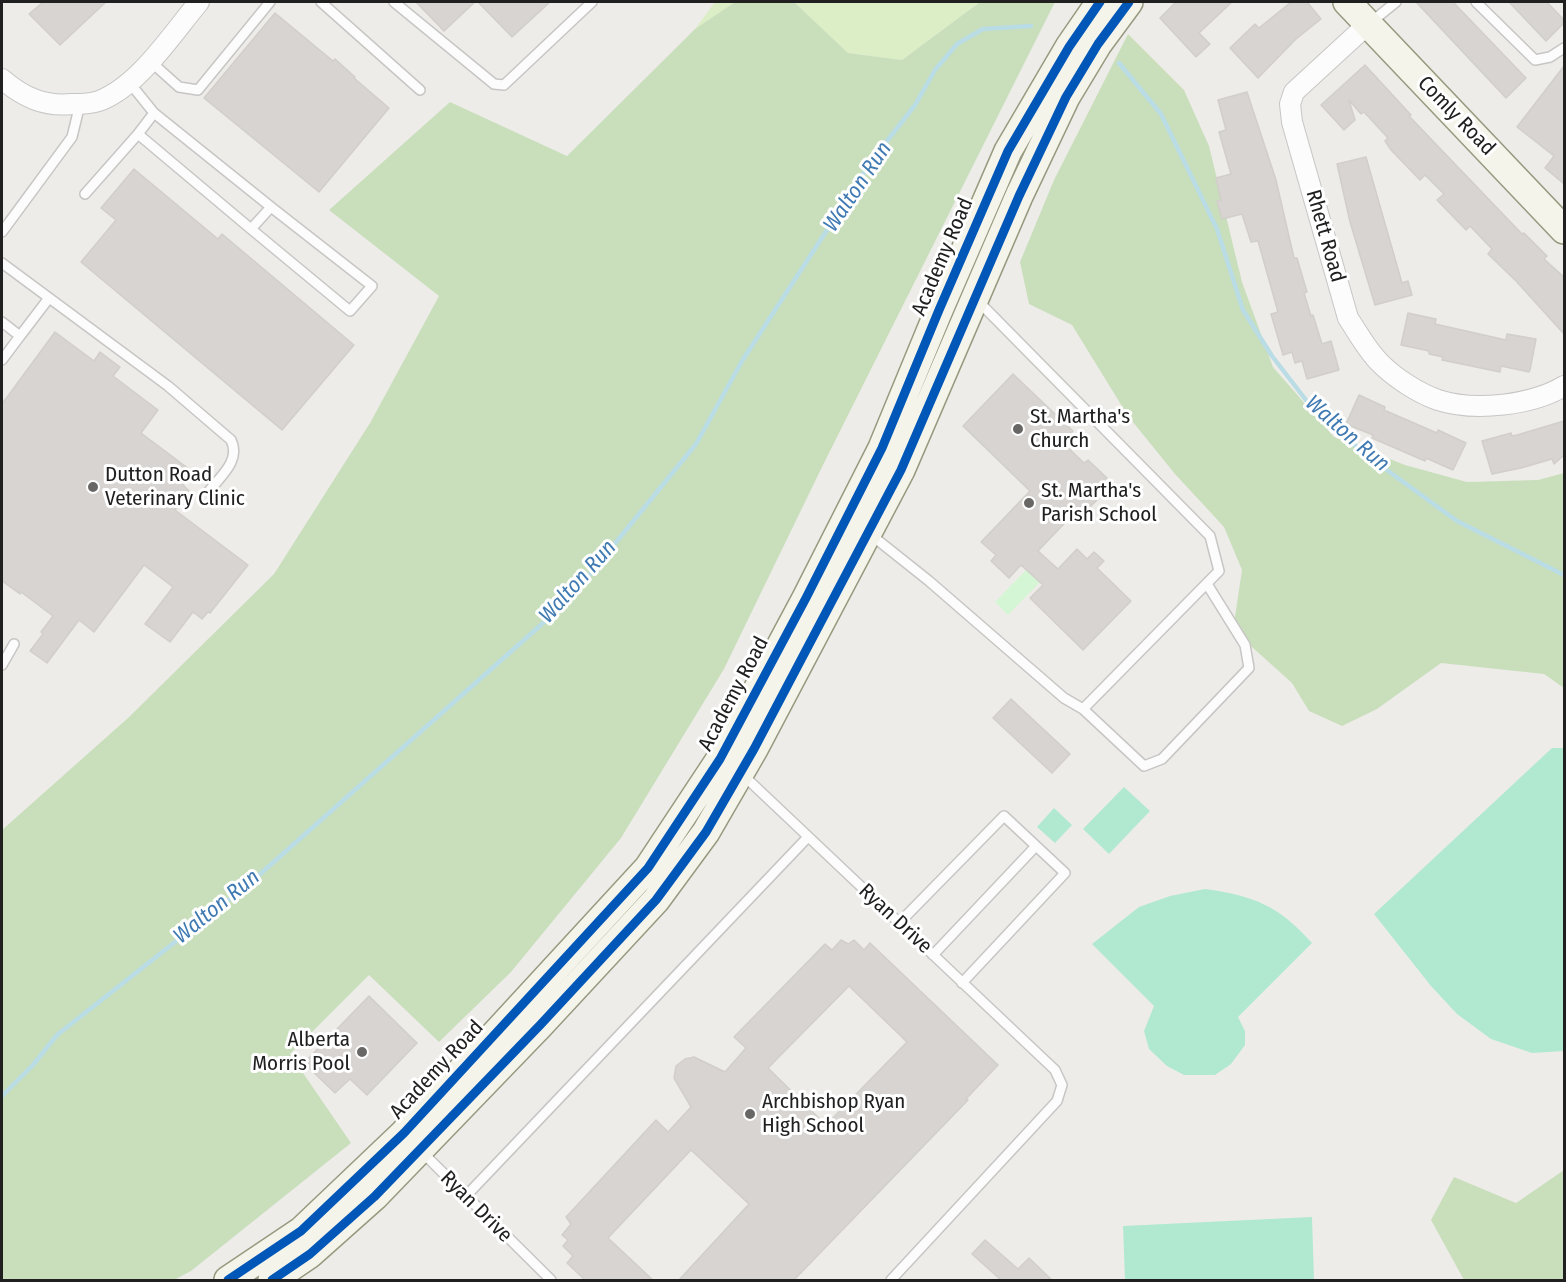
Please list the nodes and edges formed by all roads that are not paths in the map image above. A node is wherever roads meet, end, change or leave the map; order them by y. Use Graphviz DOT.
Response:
graph roads {
  1 [pos="199,2"];
  2 [pos="270,2"];
  3 [pos="321,2"];
  4 [pos="394,2"];
  5 [pos="592,2"];
  6 [pos="1100,2"];
  7 [pos="1129,2"];
  8 [pos="1347,2"];
  9 [pos="1396,2"];
  10 [pos="1476,2"];
  11 [pos="1368,24"];
  12 [pos="1564,48"];
  13 [pos="150,61"];
  14 [pos="129,82"];
  15 [pos="6,86"];
  16 [pos="420,90"];
  17 [pos="80,104"];
  18 [pos="154,113"];
  19 [pos="138,134"];
  20 [pos="85,194"];
  21 [pos="271,207"];
  22 [pos="251,229"];
  23 [pos="1564,230"];
  24 [pos="2,232"];
  25 [pos="2,263"];
  26 [pos="949,287"];
  27 [pos="49,298"];
  28 [pos="975,298"];
  29 [pos="2,322"];
  30 [pos="20,336"];
  31 [pos="2,360"];
  32 [pos="1564,386"];
  33 [pos="209,491"];
  34 [pos="858,526"];
  35 [pos="1207,584"];
  36 [pos="14,644"];
  37 [pos="2,664"];
  38 [pos="1083,709"];
  39 [pos="730,766"];
  40 [pos="808,837"];
  41 [pos="1036,846"];
  42 [pos="899,923"];
  43 [pos="933,955"];
  44 [pos="962,983"];
  45 [pos="412,1141"];
  46 [pos="465,1197"];
  47 [pos="228,1281"];
  48 [pos="272,1281"];
  49 [pos="551,1281"];
  50 [pos="891,1281"];
  1 -- 13 [label="street"];
  2 -- 13 [label="lane"];
  3 -- 16 [label="lane"];
  4 -- 5 [label="lane"];
  6 -- 26 [label="main road, Academy Road"];
  7 -- 28 [label="main road, Academy Road"];
  8 -- 11 [label="main road, Comly Road"];
  9 -- 11 [label="lane"];
  10 -- 12 [label="lane"];
  11 -- 23 [label="main road, Comly Road"];
  11 -- 32 [label="street, Rhett Road"];
  13 -- 14 [label="street"];
  14 -- 17 [label="street"];
  14 -- 18 [label="lane"];
  15 -- 17 [label="street"];
  17 -- 24 [label="lane"];
  18 -- 19 [label="lane"];
  18 -- 21 [label="lane"];
  19 -- 20 [label="lane"];
  19 -- 22 [label="lane"];
  21 -- 22 [label="lane"];
  21 -- 22 [label="lane"];
  25 -- 27 [label="lane"];
  26 -- 28 [label="main road"];
  26 -- 34 [label="main road, Academy Road"];
  27 -- 30 [label="lane"];
  27 -- 33 [label="lane"];
  28 -- 34 [label="main road, Academy Road"];
  28 -- 35 [label="lane"];
  29 -- 30 [label="lane"];
  30 -- 31 [label="lane"];
  34 -- 38 [label="lane"];
  34 -- 39 [label="main road, Academy Road"];
  35 -- 38 [label="lane"];
  35 -- 38 [label="lane"];
  36 -- 37 [label="lane"];
  39 -- 40 [label="lane, Ryan Drive"];
  39 -- 45 [label="main road, Academy Road"];
  40 -- 42 [label="lane, Ryan Drive"];
  40 -- 46 [label="lane"];
  41 -- 42 [label="lane"];
  41 -- 43 [label="lane"];
  41 -- 44 [label="lane"];
  42 -- 43 [label="lane, Ryan Drive"];
  43 -- 44 [label="lane, Ryan Drive"];
  44 -- 50 [label="lane, Ryan Drive"];
  45 -- 46 [label="lane, Ryan Drive"];
  45 -- 47 [label="main road, Academy Road"];
  45 -- 48 [label="main road, Academy Road"];
  46 -- 49 [label="lane, Ryan Drive"];
}
